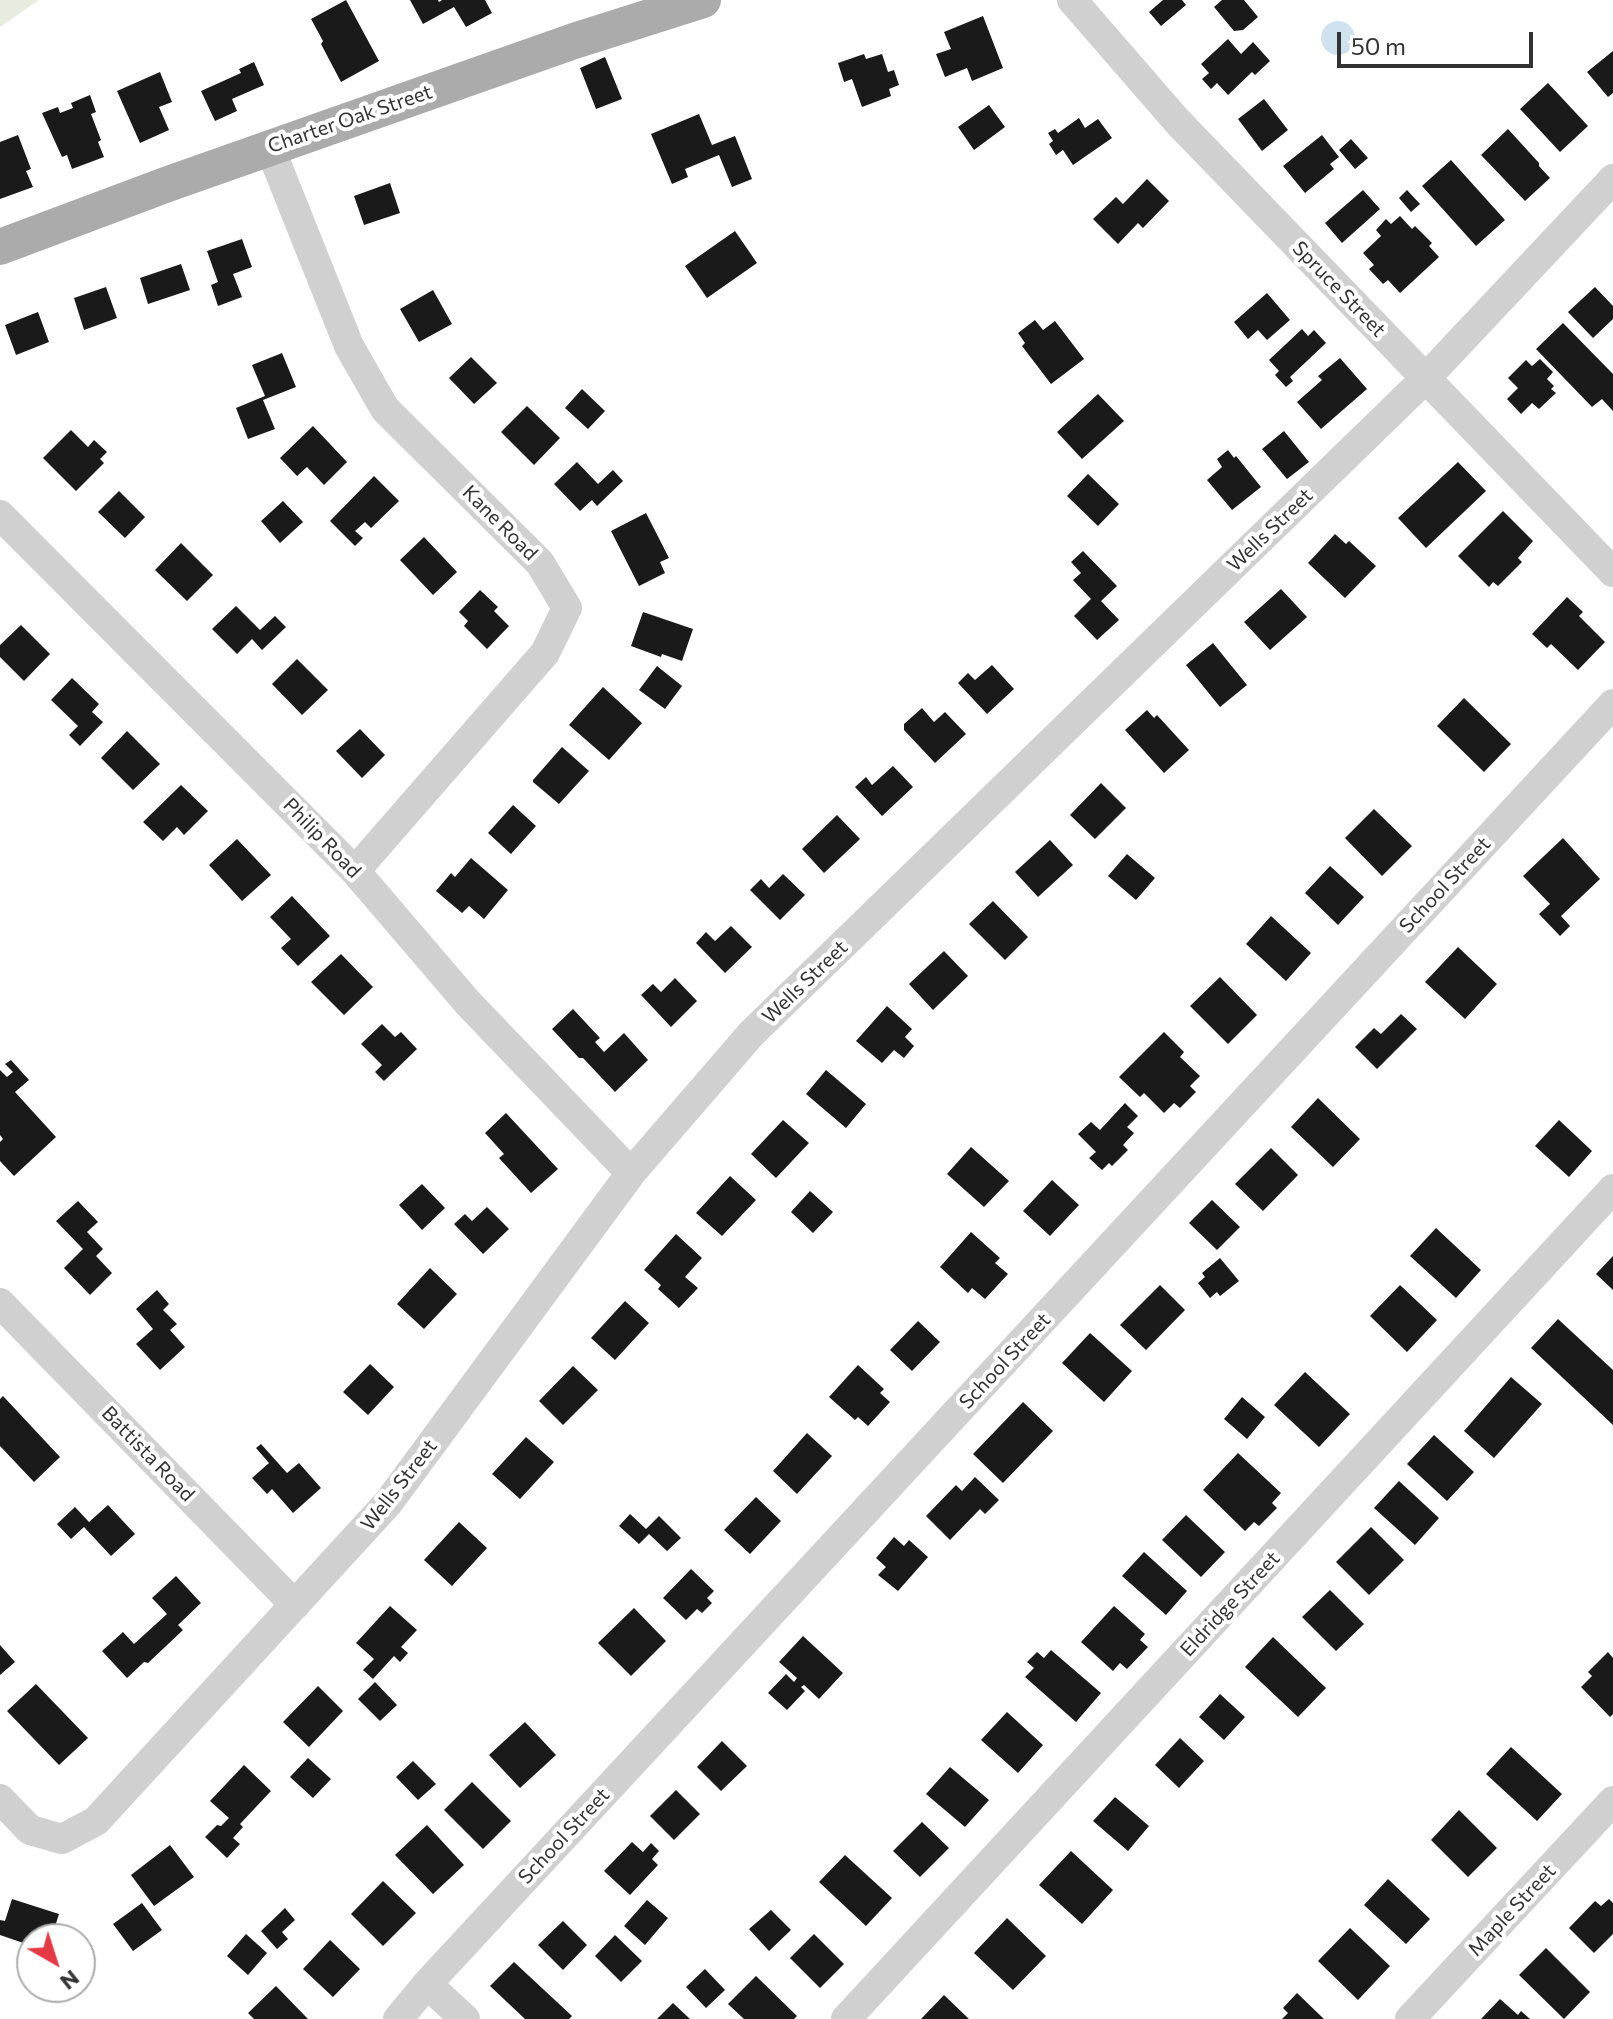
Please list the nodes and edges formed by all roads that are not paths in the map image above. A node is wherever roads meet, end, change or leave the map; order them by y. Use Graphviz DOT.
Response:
graph roads {
  1 [pos="703,0"];
  2 [pos="1072,0"];
  3 [pos="270,148"];
  4 [pos="1613,179"];
  5 [pos="0,247"];
  6 [pos="1425,379"];
  7 [pos="0,515"];
  8 [pos="1613,572"];
  9 [pos="1613,704"];
  10 [pos="355,871"];
  11 [pos="631,1173"];
  12 [pos="1613,1189"];
  13 [pos="0,1303"];
  14 [pos="295,1605"];
  15 [pos="0,1799"];
  16 [pos="1613,1801"];
  17 [pos="427,1984"];
  18 [pos="398,2019"];
  19 [pos="465,2019"];
  20 [pos="846,2019"];
  21 [pos="1410,2019"];
  1 -- 3 [label="main road, Charter Oak Street"];
  2 -- 6 [label="street, Spruce Street"];
  3 -- 5 [label="main road, Charter Oak Street"];
  3 -- 10 [label="street, Kane Road"];
  4 -- 6 [label="street, Wells Street"];
  6 -- 8 [label="street, Spruce Street"];
  6 -- 11 [label="street, Wells Street"];
  7 -- 10 [label="street, Philip Road"];
  9 -- 17 [label="street, School Street"];
  10 -- 11 [label="street, Philip Road"];
  11 -- 14 [label="street, Wells Street"];
  12 -- 20 [label="street, Eldridge Street"];
  13 -- 14 [label="street, Battista Road"];
  14 -- 15 [label="street, Wells Street"];
  16 -- 21 [label="street, Maple Street"];
  17 -- 18 [label="street, School Street"];
  17 -- 19 [label="street"];
}
